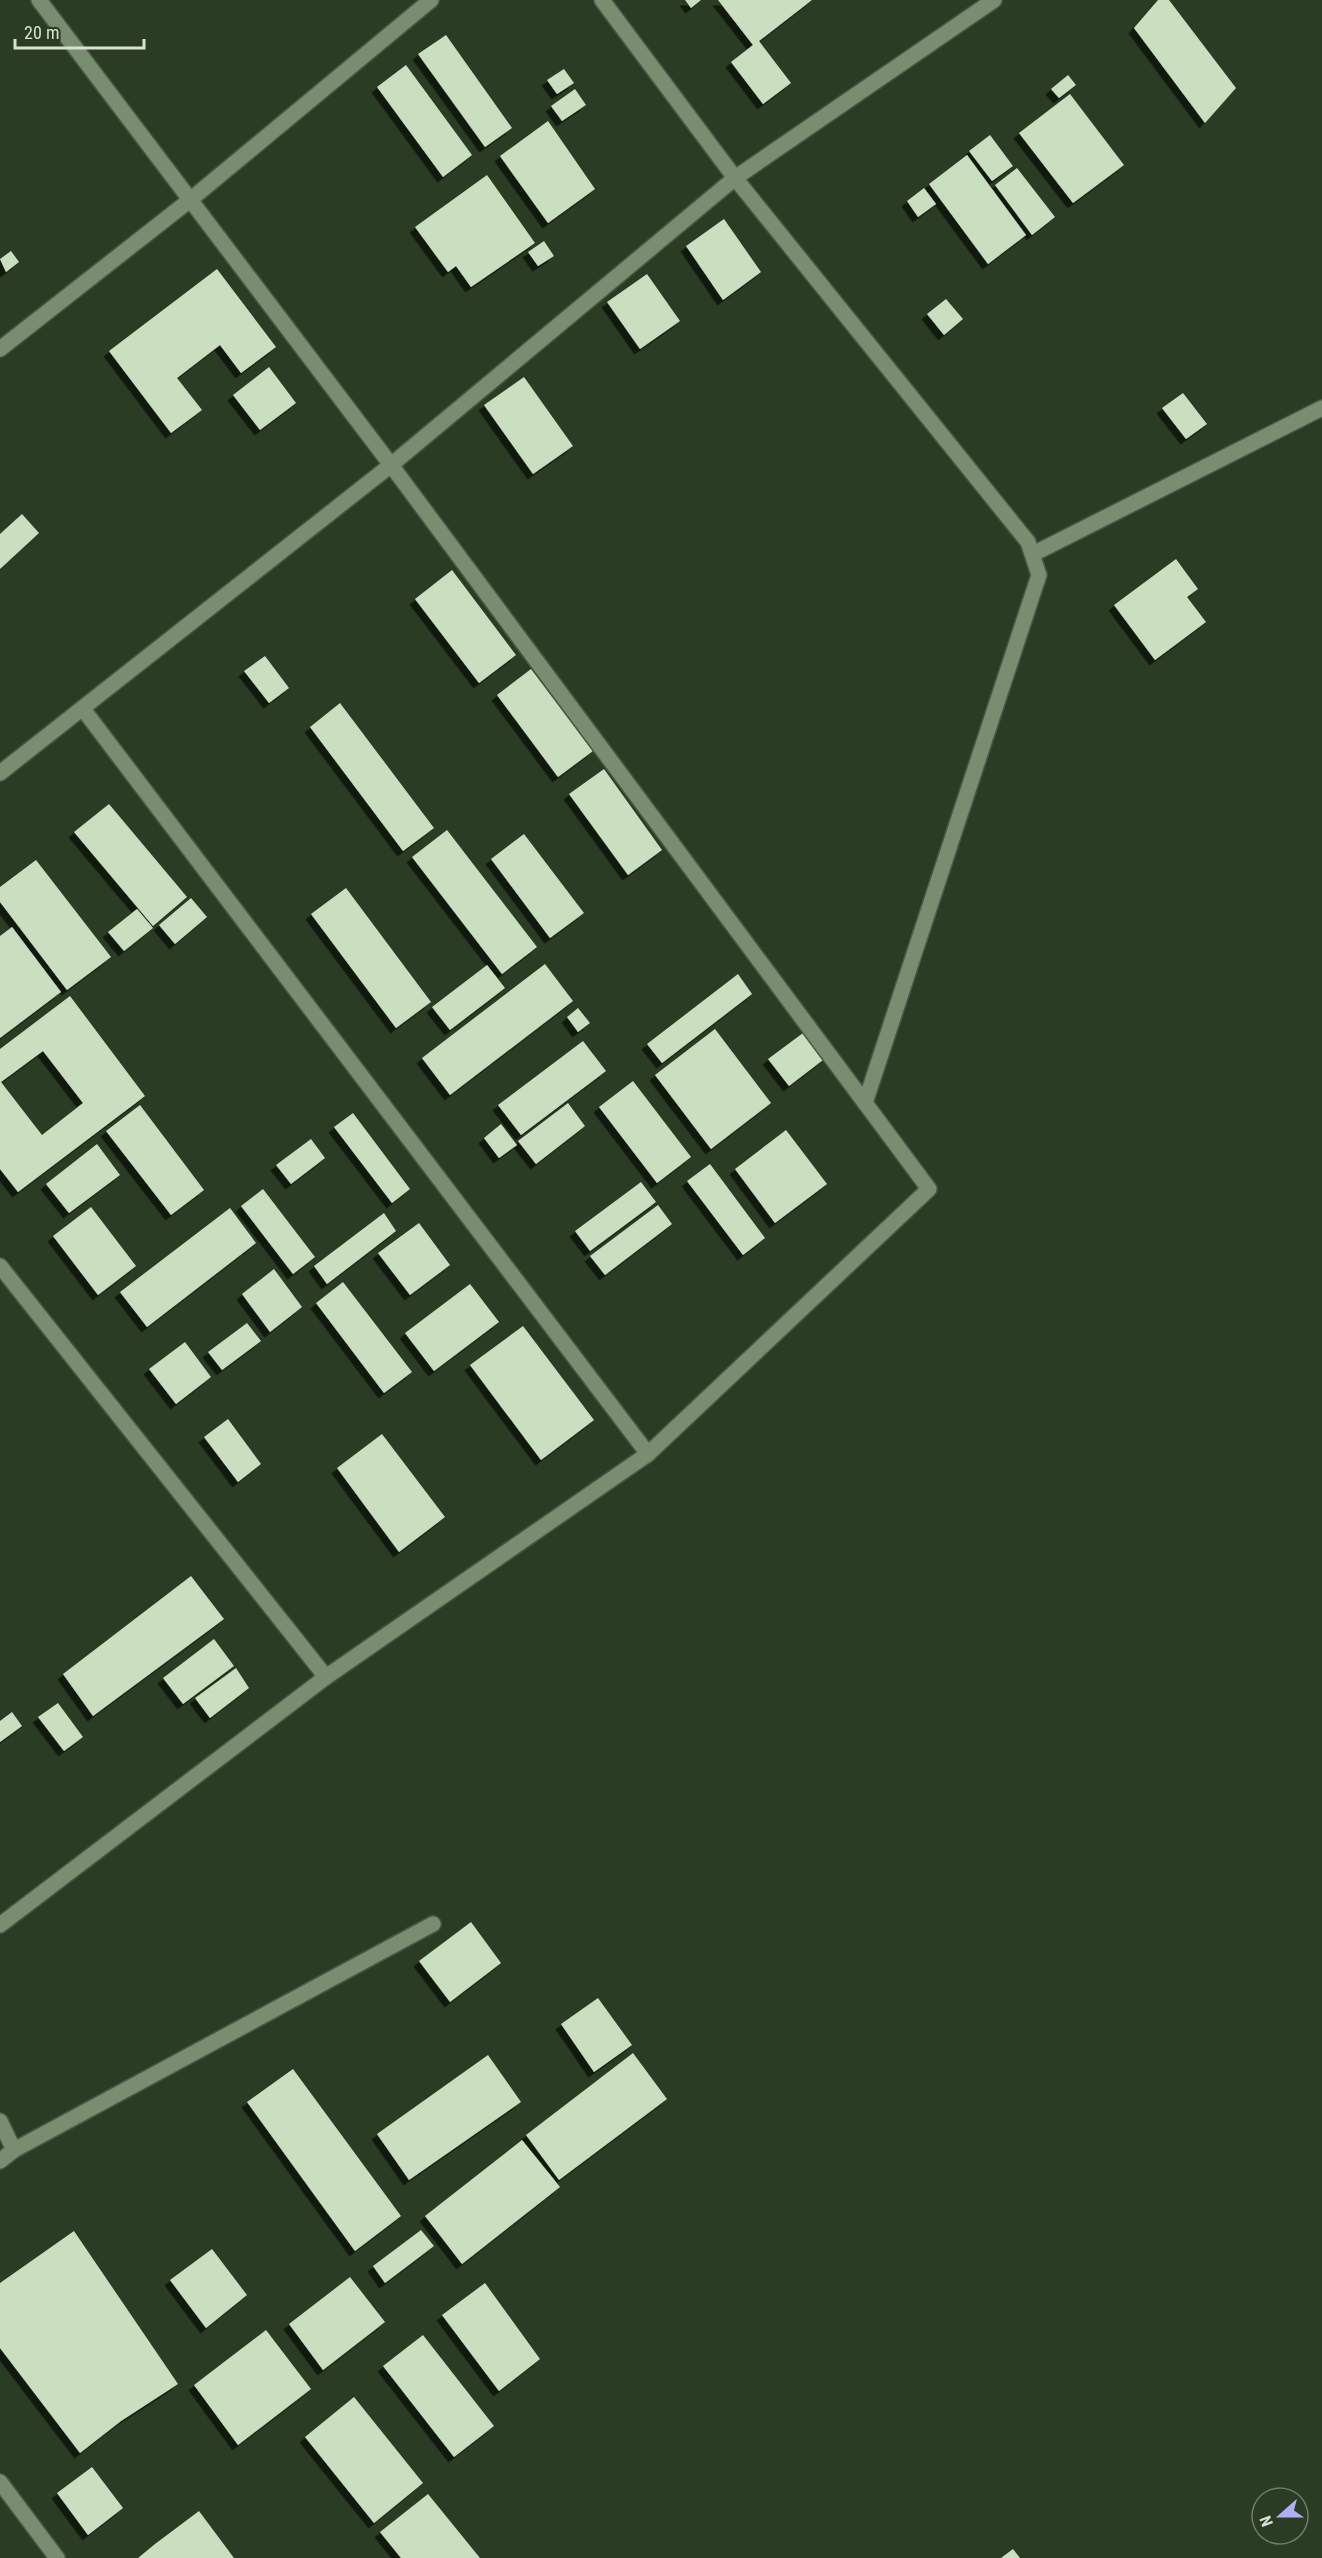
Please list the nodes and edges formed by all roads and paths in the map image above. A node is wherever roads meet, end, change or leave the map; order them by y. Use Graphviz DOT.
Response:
graph roads {
  1 [pos="39,0"];
  2 [pos="431,0"];
  3 [pos="602,0"];
  4 [pos="994,0"];
  5 [pos="735,178"];
  6 [pos="190,200"];
  7 [pos="0,349"];
  8 [pos="1322,408"];
  9 [pos="391,465"];
  10 [pos="1033,554"];
  11 [pos="83,709"];
  12 [pos="0,773"];
  13 [pos="865,1103"];
  14 [pos="0,1266"];
  15 [pos="648,1454"];
  16 [pos="326,1677"];
  17 [pos="434,1924"];
  18 [pos="0,1925"];
  19 [pos="0,2121"];
  20 [pos="14,2150"];
  21 [pos="0,2161"];
  22 [pos="0,2482"];
  23 [pos="57,2558"];
  1 -- 6 [label="street"];
  2 -- 6 [label="street"];
  3 -- 5 [label="street"];
  4 -- 5 [label="street"];
  5 -- 9 [label="street"];
  5 -- 10 [label="street"];
  6 -- 7 [label="street"];
  6 -- 9 [label="street"];
  8 -- 10 [label="street"];
  9 -- 11 [label="street"];
  9 -- 13 [label="street"];
  10 -- 13 [label="street"];
  11 -- 12 [label="street"];
  11 -- 15 [label="street"];
  13 -- 15 [label="street"];
  14 -- 16 [label="street"];
  15 -- 16 [label="street"];
  16 -- 18 [label="street"];
  17 -- 20 [label="street"];
  19 -- 20 [label="street"];
  20 -- 21 [label="street"];
  22 -- 23 [label="street"];
}
